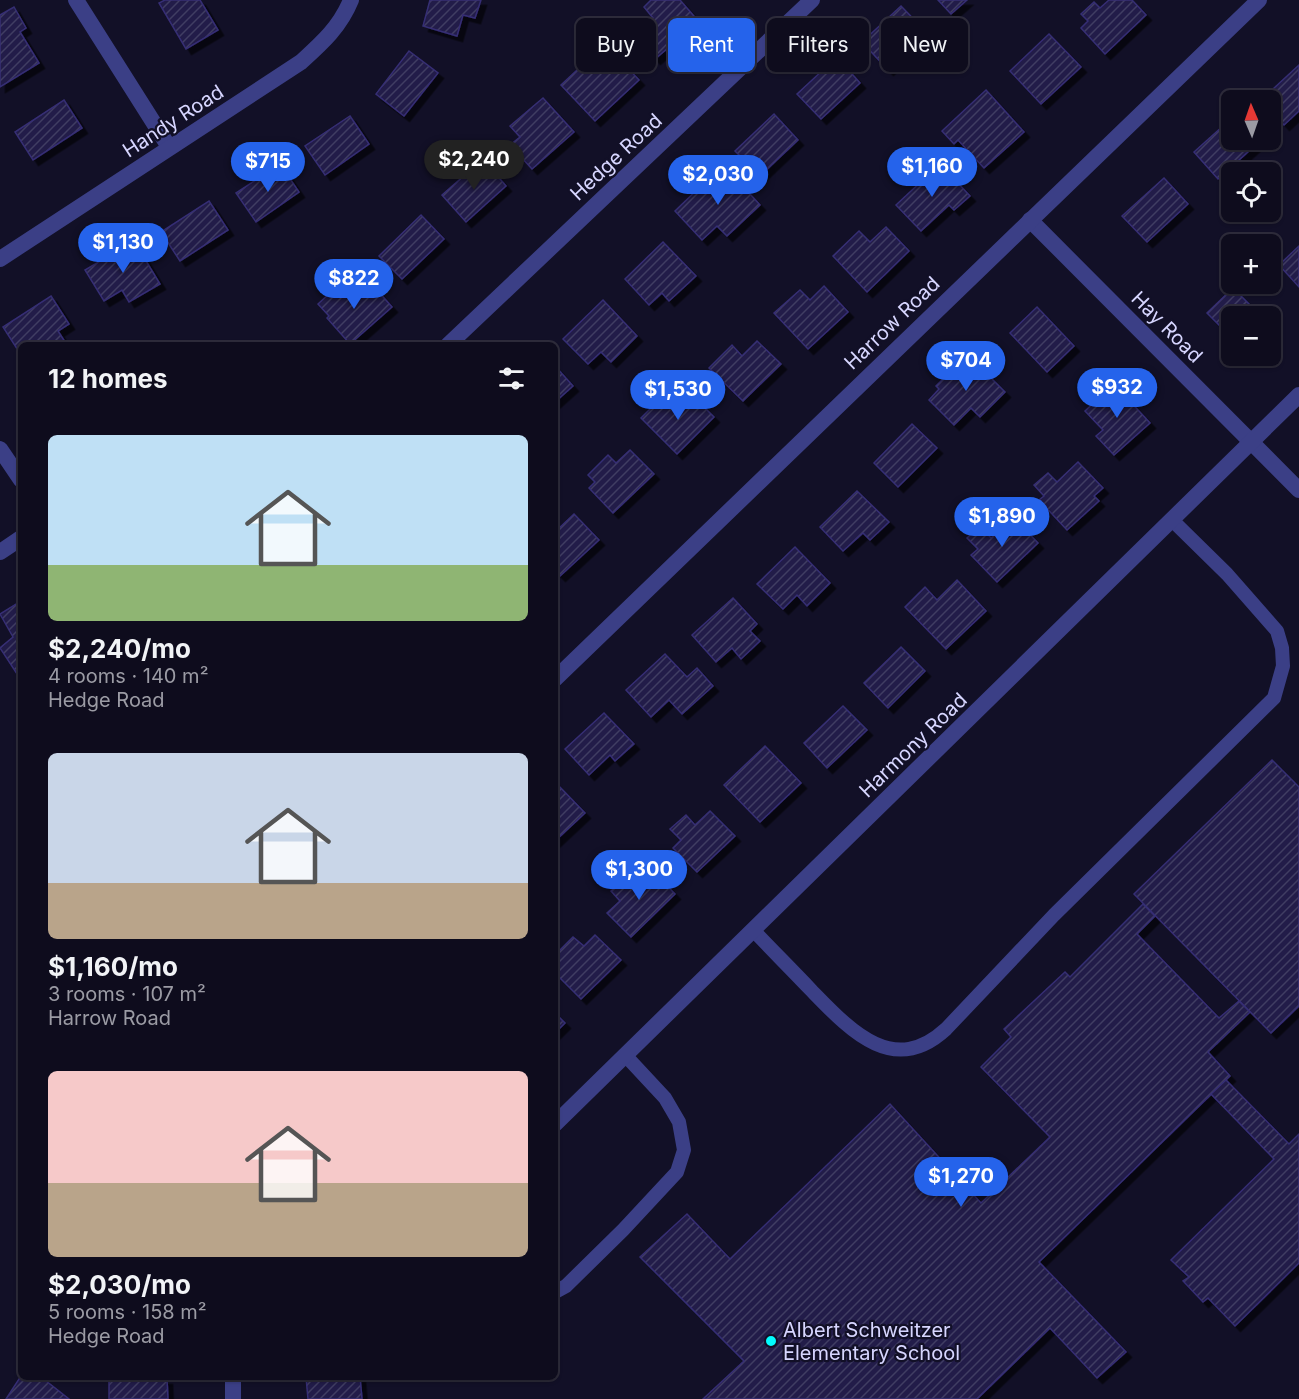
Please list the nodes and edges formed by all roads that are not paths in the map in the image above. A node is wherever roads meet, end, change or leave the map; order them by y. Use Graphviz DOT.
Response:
graph roads {
  1 [pos="76,0"];
  2 [pos="351,0"];
  3 [pos="812,0"];
  4 [pos="1259,0"];
  5 [pos="169,147"];
  6 [pos="1030,220"];
  7 [pos="0,259"];
  8 [pos="451,342"];
  9 [pos="1299,395"];
  10 [pos="1251,443"];
  11 [pos="0,448"];
  12 [pos="18,475"];
  13 [pos="1299,490"];
  14 [pos="1172,520"];
  15 [pos="18,540"];
  16 [pos="0,552"];
  17 [pos="558,676"];
  18 [pos="753,930"];
  19 [pos="625,1055"];
  20 [pos="558,1121"];
  21 [pos="558,1290"];
  22 [pos="233,1380"];
  23 [pos="233,1399"];
  1 -- 5 [label="street"];
  2 -- 5 [label="street, Handy Road"];
  3 -- 8 [label="street, Hedge Road"];
  4 -- 6 [label="street, Harrow Road"];
  5 -- 7 [label="street, Handy Road"];
  6 -- 10 [label="street, Hay Road"];
  6 -- 17 [label="street, Harrow Road"];
  9 -- 10 [label="street, Harmony Road"];
  10 -- 13 [label="street, Hay Road"];
  10 -- 14 [label="street, Harmony Road"];
  11 -- 12 [label="street"];
  14 -- 18 [label="street, Harmony Road"];
  14 -- 18 [label="lane"];
  15 -- 16 [label="street"];
  18 -- 19 [label="street, Harmony Road"];
  19 -- 20 [label="street, Harmony Road"];
  19 -- 21 [label="lane"];
  22 -- 23 [label="street"];
}
